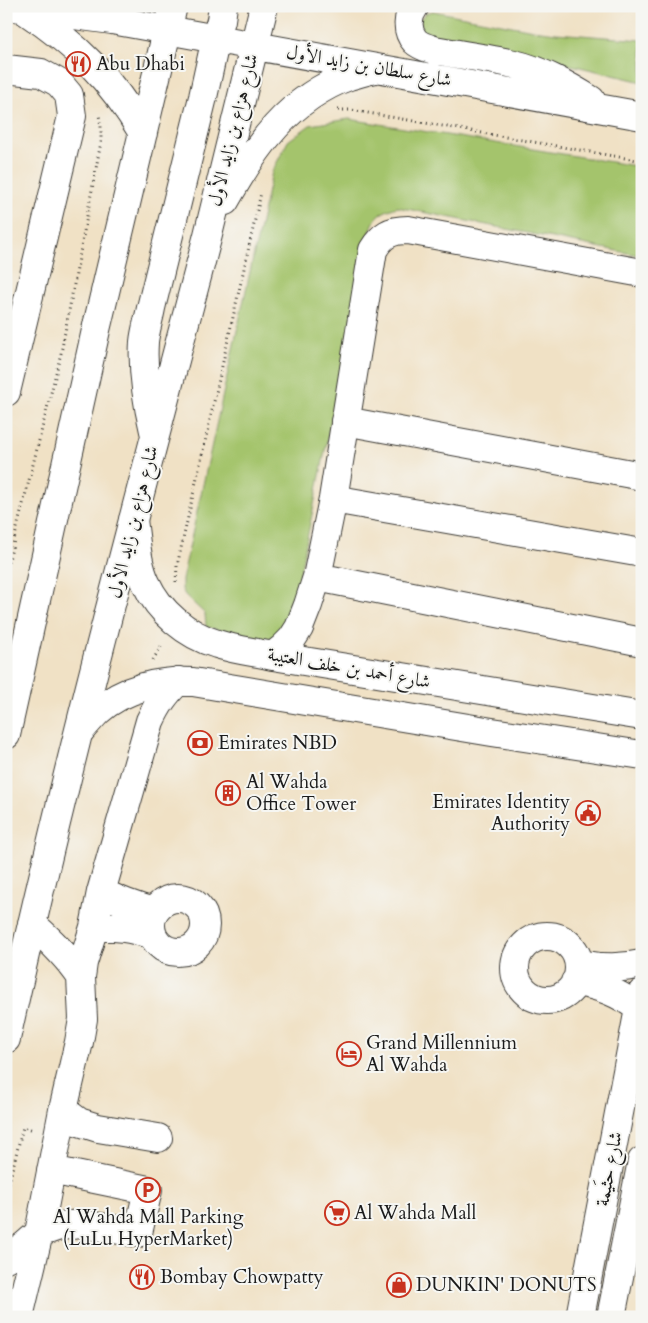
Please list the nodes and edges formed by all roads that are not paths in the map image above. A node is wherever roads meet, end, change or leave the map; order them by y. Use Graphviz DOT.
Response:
graph roads {
  1 [pos="189,6"];
  2 [pos="223,6"];
  3 [pos="240,6"];
  4 [pos="264,6"];
  5 [pos="415,6"];
  6 [pos="14,8"];
  7 [pos="170,18"];
  8 [pos="216,38"];
  9 [pos="254,46"];
  10 [pos="378,68"];
  11 [pos="6,69"];
  12 [pos="606,110"];
  13 [pos="642,116"];
  14 [pos="142,132"];
  15 [pos="209,230"];
  16 [pos="642,273"];
  17 [pos="6,392"];
  18 [pos="345,421"];
  19 [pos="155,435"];
  20 [pos="642,476"];
  21 [pos="333,499"];
  22 [pos="133,520"];
  23 [pos="642,553"];
  24 [pos="317,578"];
  25 [pos="642,642"];
  26 [pos="273,656"];
  27 [pos="178,681"];
  28 [pos="642,716"];
  29 [pos="80,731"];
  30 [pos="6,735"];
  31 [pos="642,756"];
  32 [pos="101,892"];
  33 [pos="32,924"];
  34 [pos="94,927"];
  35 [pos="642,964"];
  36 [pos="81,977"];
  37 [pos="640,1000"];
  38 [pos="6,1039"];
  39 [pos="63,1110"];
  40 [pos="158,1138"];
  41 [pos="642,1161"];
  42 [pos="51,1170"];
  43 [pos="39,1233"];
  44 [pos="6,1258"];
  45 [pos="19,1317"];
  46 [pos="580,1317"];
  47 [pos="611,1317"];
  1 -- 7 [label="main road"];
  2 -- 8 [label="main road"];
  3 -- 9 [label="main road"];
  4 -- 9 [label="main road, شارع هزاع بن زايد الأول"];
  5 -- 12 [label="main road"];
  6 -- 7 [label="main road, شارع سلطان بن زايد الأول"];
  6 -- 14 [label="main road"];
  7 -- 8 [label="main road, شارع سلطان بن زايد الأول"];
  7 -- 14 [label="main road"];
  8 -- 9 [label="main road, شارع سلطان بن زايد الأول"];
  8 -- 19 [label="main road"];
  9 -- 10 [label="main road, شارع سلطان بن زايد الأول"];
  9 -- 15 [label="main road, شارع هزاع بن زايد الأول"];
  10 -- 12 [label="main road, شارع سلطان بن زايد الأول"];
  10 -- 15 [label="main road"];
  11 -- 17 [label="main road"];
  12 -- 13 [label="main road, شارع سلطان بن زايد الأول"];
  14 -- 30 [label="main road"];
  15 -- 19 [label="main road, شارع هزاع بن زايد الأول"];
  16 -- 18 [label="main road"];
  18 -- 20 [label="main road"];
  18 -- 21 [label="main road"];
  19 -- 22 [label="main road, شارع هزاع بن زايد الأول"];
  21 -- 23 [label="main road"];
  21 -- 24 [label="main road"];
  22 -- 26 [label="main road, شارع أحمد بن خلف العتيبة"];
  22 -- 29 [label="main road, شارع هزاع بن زايد الأول"];
  24 -- 25 [label="main road"];
  24 -- 26 [label="main road"];
  26 -- 28 [label="main road, شارع أحمد بن خلف العتيبة"];
  27 -- 29 [label="main road, شارع أحمد بن خلف العتيبة"];
  27 -- 31 [label="main road, شارع أحمد بن خلف العتيبة"];
  27 -- 32 [label="main road"];
  29 -- 33 [label="main road, شارع هزاع بن زايد الأول"];
  32 -- 34 [label="main road"];
  32 -- 34 [label="main road"];
  33 -- 36 [label="main road"];
  33 -- 38 [label="main road, شارع هزاع بن زايد الأول"];
  34 -- 36 [label="main road"];
  35 -- 37 [label="main road"];
  36 -- 39 [label="main road"];
  37 -- 46 [label="main road, شارع حثَيمة"];
  39 -- 40 [label="main road"];
  39 -- 42 [label="main road"];
  41 -- 47 [label="main road, شارع حثَيمة"];
  42 -- 43 [label="main road"];
  42 -- 43 [label="main road"];
  43 -- 44 [label="main road"];
  43 -- 45 [label="main road"];
}
